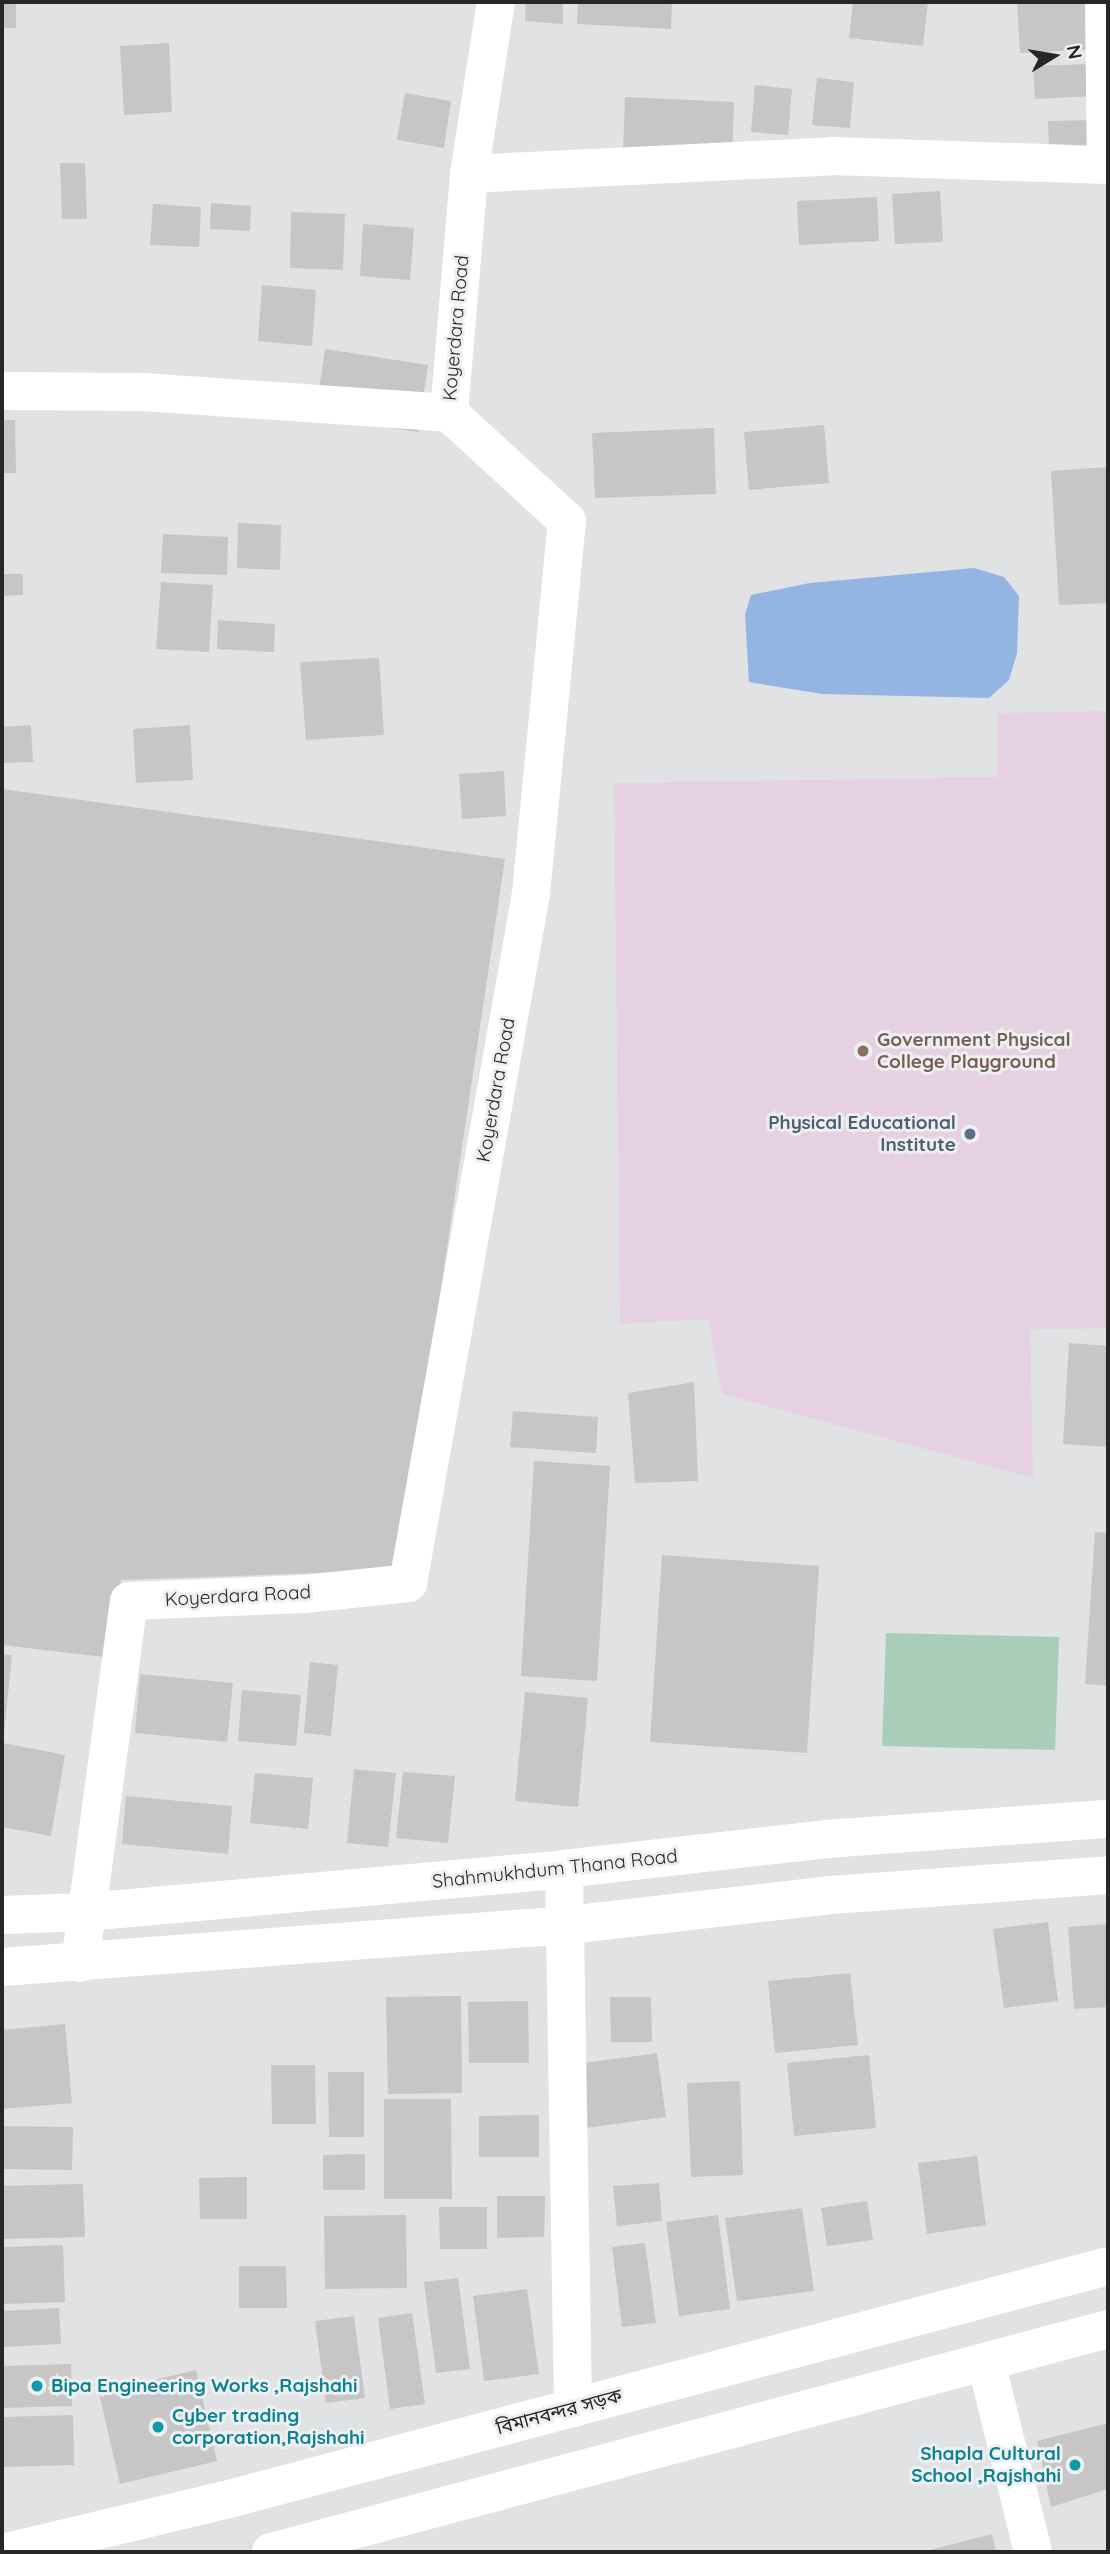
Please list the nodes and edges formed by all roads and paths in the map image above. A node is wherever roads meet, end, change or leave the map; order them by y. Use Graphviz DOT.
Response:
graph roads {
  1 [pos="496,2"];
  2 [pos="1104,2"];
  3 [pos="1107,165"];
  4 [pos="469,174"];
  5 [pos="2,391"];
  6 [pos="449,413"];
  7 [pos="1108,1819"];
  8 [pos="564,1869"];
  9 [pos="1108,1875"];
  10 [pos="86,1913"];
  11 [pos="2,1915"];
  12 [pos="568,1925"];
  13 [pos="80,1964"];
  14 [pos="2,1967"];
  15 [pos="1108,2266"];
  16 [pos="1108,2329"];
  17 [pos="986,2362"];
  18 [pos="573,2409"];
  19 [pos="7,2552"];
  20 [pos="271,2552"];
  21 [pos="1033,2552"];
  1 -- 4 [label="street, Koyerdara Road"];
  2 -- 3 [label="street"];
  3 -- 4 [label="street"];
  4 -- 6 [label="street, Koyerdara Road"];
  5 -- 6 [label="street"];
  6 -- 10 [label="street, Koyerdara Road"];
  7 -- 8 [label="street, Shahmukhdum Thana Road"];
  8 -- 10 [label="street, Shahmukhdum Thana Road"];
  8 -- 12 [label="street"];
  9 -- 12 [label="street"];
  10 -- 11 [label="street, Shahmukhdum Thana Road"];
  10 -- 13 [label="street, Koyerdara Road"];
  12 -- 13 [label="street"];
  12 -- 18 [label="street"];
  13 -- 14 [label="street"];
  15 -- 18 [label="street, বিমানবন্দর সড়ক"];
  16 -- 17 [label="street"];
  17 -- 20 [label="street"];
  17 -- 21 [label="street"];
  18 -- 19 [label="street, বিমানবন্দর সড়ক"];
}
